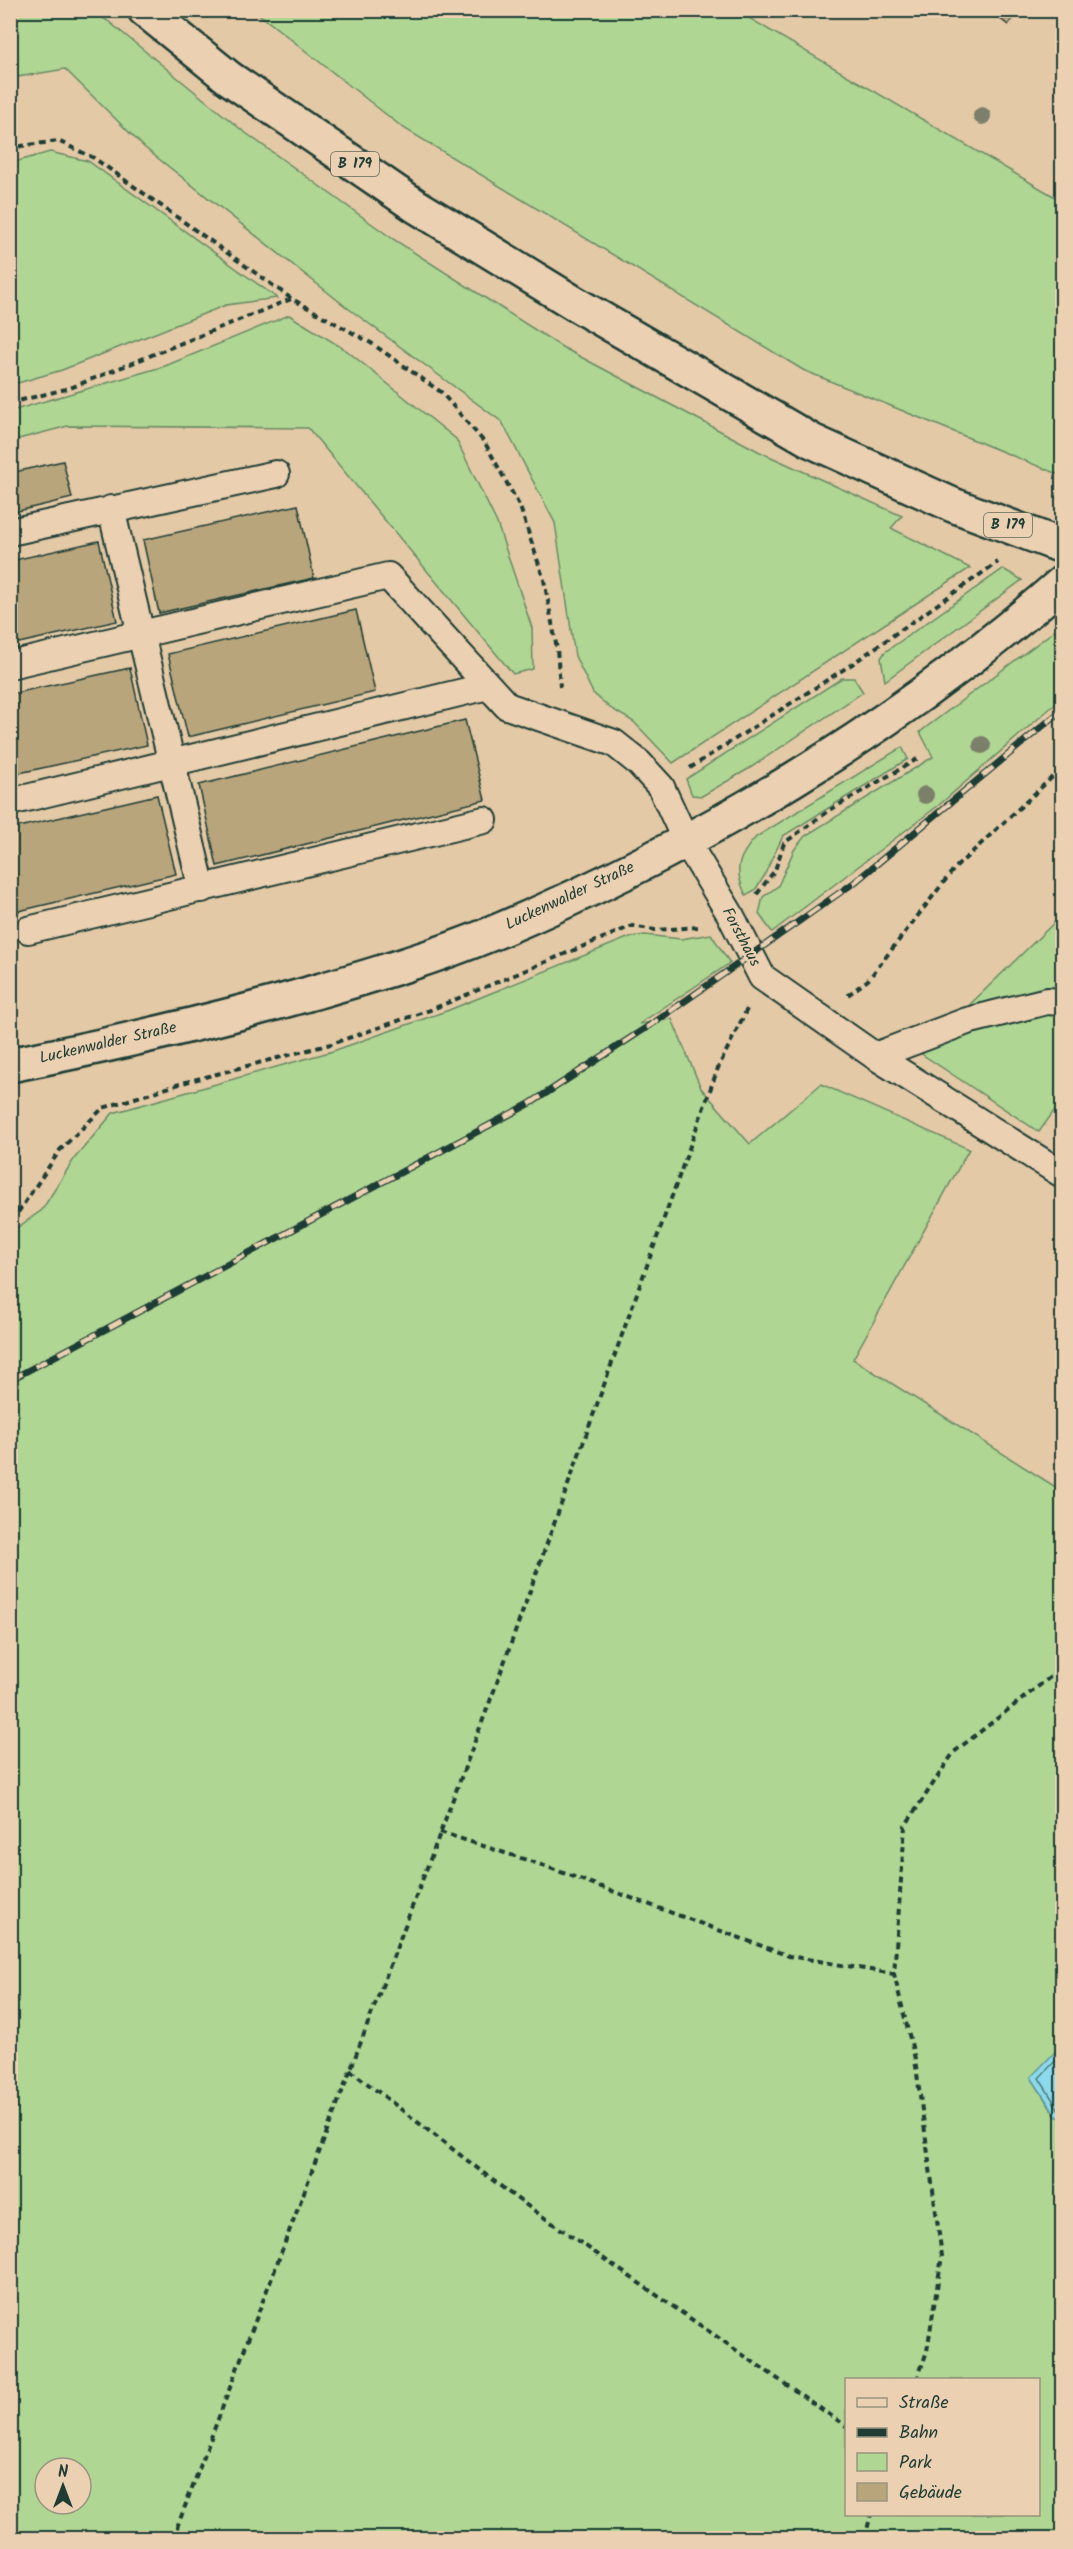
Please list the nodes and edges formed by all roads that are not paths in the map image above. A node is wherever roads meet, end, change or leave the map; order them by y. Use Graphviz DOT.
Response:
graph roads {
  1 [pos="146,10"];
  2 [pos="276,474"];
  3 [pos="111,509"];
  4 [pos="10,532"];
  5 [pos="1062,546"];
  6 [pos="1062,583"];
  7 [pos="141,633"];
  8 [pos="10,665"];
  9 [pos="488,686"];
  10 [pos="172,762"];
  11 [pos="10,802"];
  12 [pos="484,820"];
  13 [pos="686,841"];
  14 [pos="202,889"];
  15 [pos="28,930"];
  16 [pos="1062,1002"];
  17 [pos="875,1056"];
  18 [pos="10,1065"];
  19 [pos="1062,1174"];
  1 -- 5 [label="main road, B 179, bridge"];
  2 -- 3 [label="lane"];
  3 -- 4 [label="lane"];
  3 -- 7 [label="lane"];
  6 -- 13 [label="main road, Luckenwalder Straße"];
  7 -- 8 [label="lane"];
  7 -- 9 [label="lane, Forsthaus"];
  7 -- 10 [label="lane"];
  9 -- 10 [label="lane"];
  9 -- 13 [label="lane, Forsthaus"];
  10 -- 11 [label="lane"];
  10 -- 14 [label="lane"];
  12 -- 14 [label="lane"];
  13 -- 17 [label="lane, Forsthaus"];
  13 -- 18 [label="main road, Luckenwalder Straße"];
  14 -- 15 [label="lane"];
  16 -- 17 [label="lane"];
  17 -- 19 [label="lane, Forsthaus"];
}
